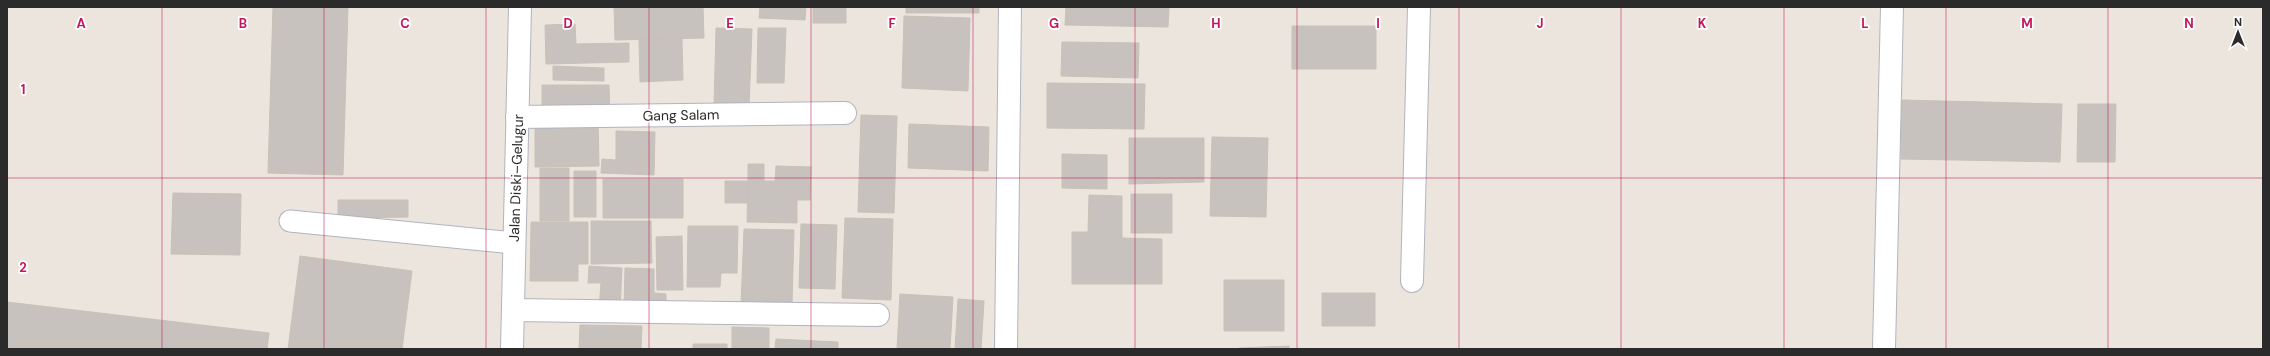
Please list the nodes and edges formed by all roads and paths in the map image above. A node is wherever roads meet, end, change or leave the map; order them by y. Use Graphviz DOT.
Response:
graph roads {
  1 [pos="520,7"];
  2 [pos="1010,7"];
  3 [pos="1419,7"];
  4 [pos="1892,7"];
  5 [pos="845,113"];
  6 [pos="517,118"];
  7 [pos="290,221"];
  8 [pos="514,243"];
  9 [pos="1412,281"];
  10 [pos="513,310"];
  11 [pos="878,315"];
  12 [pos="512,349"];
  13 [pos="1006,349"];
  14 [pos="1884,349"];
  1 -- 6 [label="street, Jalan Diski–Gelugur"];
  2 -- 13 [label="street"];
  3 -- 9 [label="street"];
  4 -- 14 [label="street"];
  5 -- 6 [label="street, Gang Salam"];
  6 -- 8 [label="street, Jalan Diski–Gelugur"];
  7 -- 8 [label="lane"];
  8 -- 10 [label="street, Jalan Diski–Gelugur"];
  10 -- 11 [label="street"];
  10 -- 12 [label="street, Jalan Diski–Gelugur"];
}
